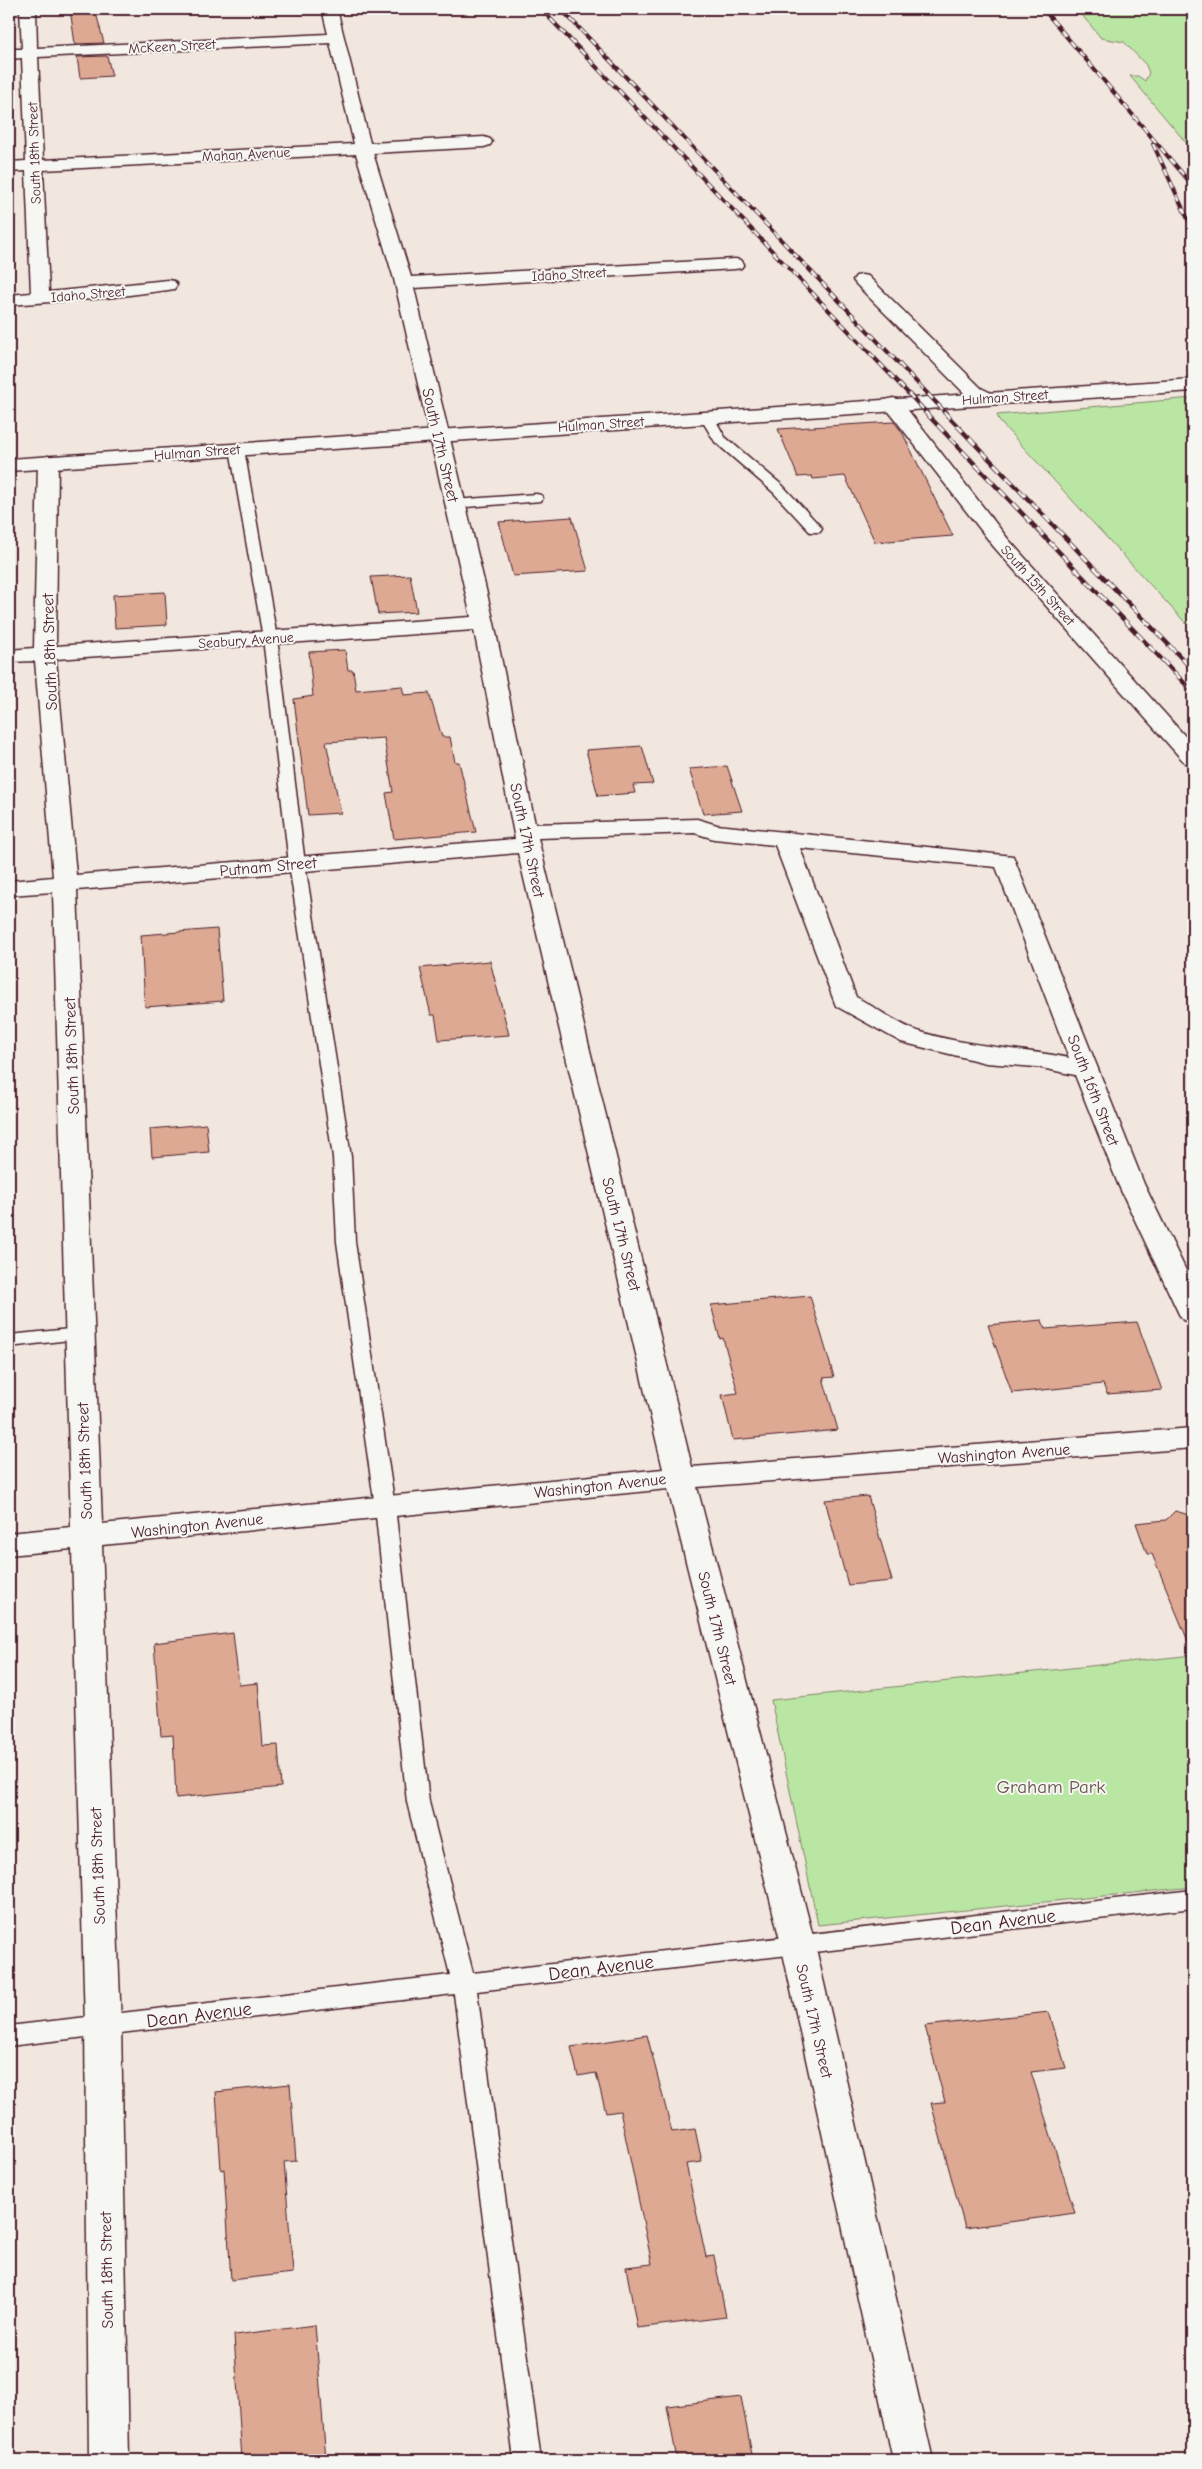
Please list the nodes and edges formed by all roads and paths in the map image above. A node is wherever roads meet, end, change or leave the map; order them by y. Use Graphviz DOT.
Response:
graph roads {
  1 [pos="28,9"];
  2 [pos="330,9"];
  3 [pos="336,38"];
  4 [pos="30,53"];
  5 [pos="9,54"];
  6 [pos="484,142"];
  7 [pos="363,148"];
  8 [pos="35,165"];
  9 [pos="9,167"];
  10 [pos="735,264"];
  11 [pos="862,280"];
  12 [pos="404,283"];
  13 [pos="168,285"];
  14 [pos="40,298"];
  15 [pos="9,300"];
  16 [pos="1193,385"];
  17 [pos="986,398"];
  18 [pos="893,404"];
  19 [pos="707,416"];
  20 [pos="438,435"];
  21 [pos="237,449"];
  22 [pos="48,462"];
  23 [pos="9,465"];
  24 [pos="536,498"];
  25 [pos="454,504"];
  26 [pos="815,529"];
  27 [pos="483,623"];
  28 [pos="270,638"];
  29 [pos="45,654"];
  30 [pos="9,656"];
  31 [pos="1193,758"];
  32 [pos="526,838"];
  33 [pos="785,840"];
  34 [pos="1005,862"];
  35 [pos="297,864"];
  36 [pos="66,883"];
  37 [pos="9,888"];
  38 [pos="1086,1069"];
  39 [pos="1193,1314"];
  40 [pos="80,1334"];
  41 [pos="9,1340"];
  42 [pos="1193,1438"];
  43 [pos="680,1478"];
  44 [pos="385,1506"];
  45 [pos="86,1536"];
  46 [pos="9,1544"];
  47 [pos="1193,1899"];
  48 [pos="798,1944"];
  49 [pos="464,1983"];
  50 [pos="103,2025"];
  51 [pos="9,2036"];
  52 [pos="109,2460"];
  53 [pos="528,2460"];
  54 [pos="913,2460"];
  1 -- 4 [label="street, South 18th Street"];
  2 -- 3 [label="street, South 17th Street"];
  3 -- 4 [label="street, McKeen Street"];
  3 -- 7 [label="street, South 17th Street"];
  4 -- 5 [label="street, McKeen Street"];
  4 -- 8 [label="street, South 18th Street"];
  6 -- 7 [label="street, Mahan Avenue"];
  7 -- 8 [label="street, Mahan Avenue"];
  7 -- 12 [label="street, South 17th Street"];
  8 -- 9 [label="street, Mahan Avenue"];
  8 -- 14 [label="street, South 18th Street"];
  10 -- 12 [label="street, Idaho Street"];
  11 -- 17 [label="street"];
  12 -- 20 [label="street, South 17th Street"];
  13 -- 14 [label="street, Idaho Street"];
  14 -- 15 [label="street, Idaho Street"];
  16 -- 17 [label="street, Hulman Street"];
  17 -- 18 [label="street, Hulman Street"];
  18 -- 19 [label="street, Hulman Street"];
  18 -- 31 [label="street, South 15th Street"];
  19 -- 20 [label="street, Hulman Street"];
  19 -- 26 [label="lane"];
  20 -- 21 [label="street, Hulman Street"];
  20 -- 25 [label="street, South 17th Street"];
  21 -- 22 [label="street, Hulman Street"];
  21 -- 28 [label="lane"];
  22 -- 23 [label="street, Hulman Street"];
  22 -- 29 [label="street, South 18th Street"];
  24 -- 25 [label="lane"];
  25 -- 27 [label="street, South 17th Street"];
  27 -- 28 [label="street, Seabury Avenue"];
  27 -- 32 [label="street, South 17th Street"];
  28 -- 29 [label="street, Seabury Avenue"];
  28 -- 35 [label="lane"];
  29 -- 30 [label="street, Seabury Avenue"];
  29 -- 36 [label="street, South 18th Street"];
  32 -- 33 [label="street, Putnam Street"];
  32 -- 35 [label="street, Putnam Street"];
  32 -- 43 [label="street, South 17th Street"];
  33 -- 34 [label="street, Putnam Street"];
  33 -- 38 [label="street"];
  34 -- 38 [label="street, South 16th Street"];
  35 -- 36 [label="street, Putnam Street"];
  35 -- 44 [label="lane"];
  36 -- 37 [label="street, Putnam Street"];
  36 -- 40 [label="street, South 18th Street"];
  38 -- 39 [label="street, South 16th Street"];
  40 -- 41 [label="lane"];
  40 -- 45 [label="street, South 18th Street"];
  42 -- 43 [label="street, Washington Avenue"];
  43 -- 44 [label="street, Washington Avenue"];
  43 -- 48 [label="street, South 17th Street"];
  44 -- 45 [label="street, Washington Avenue"];
  44 -- 49 [label="lane"];
  45 -- 46 [label="street, Washington Avenue"];
  45 -- 50 [label="street, South 18th Street"];
  47 -- 48 [label="lane, Dean Avenue"];
  48 -- 49 [label="lane, Dean Avenue"];
  48 -- 54 [label="street, South 17th Street"];
  49 -- 50 [label="lane, Dean Avenue"];
  49 -- 53 [label="lane"];
  50 -- 51 [label="lane, Dean Avenue"];
  50 -- 52 [label="street, South 18th Street"];
}
